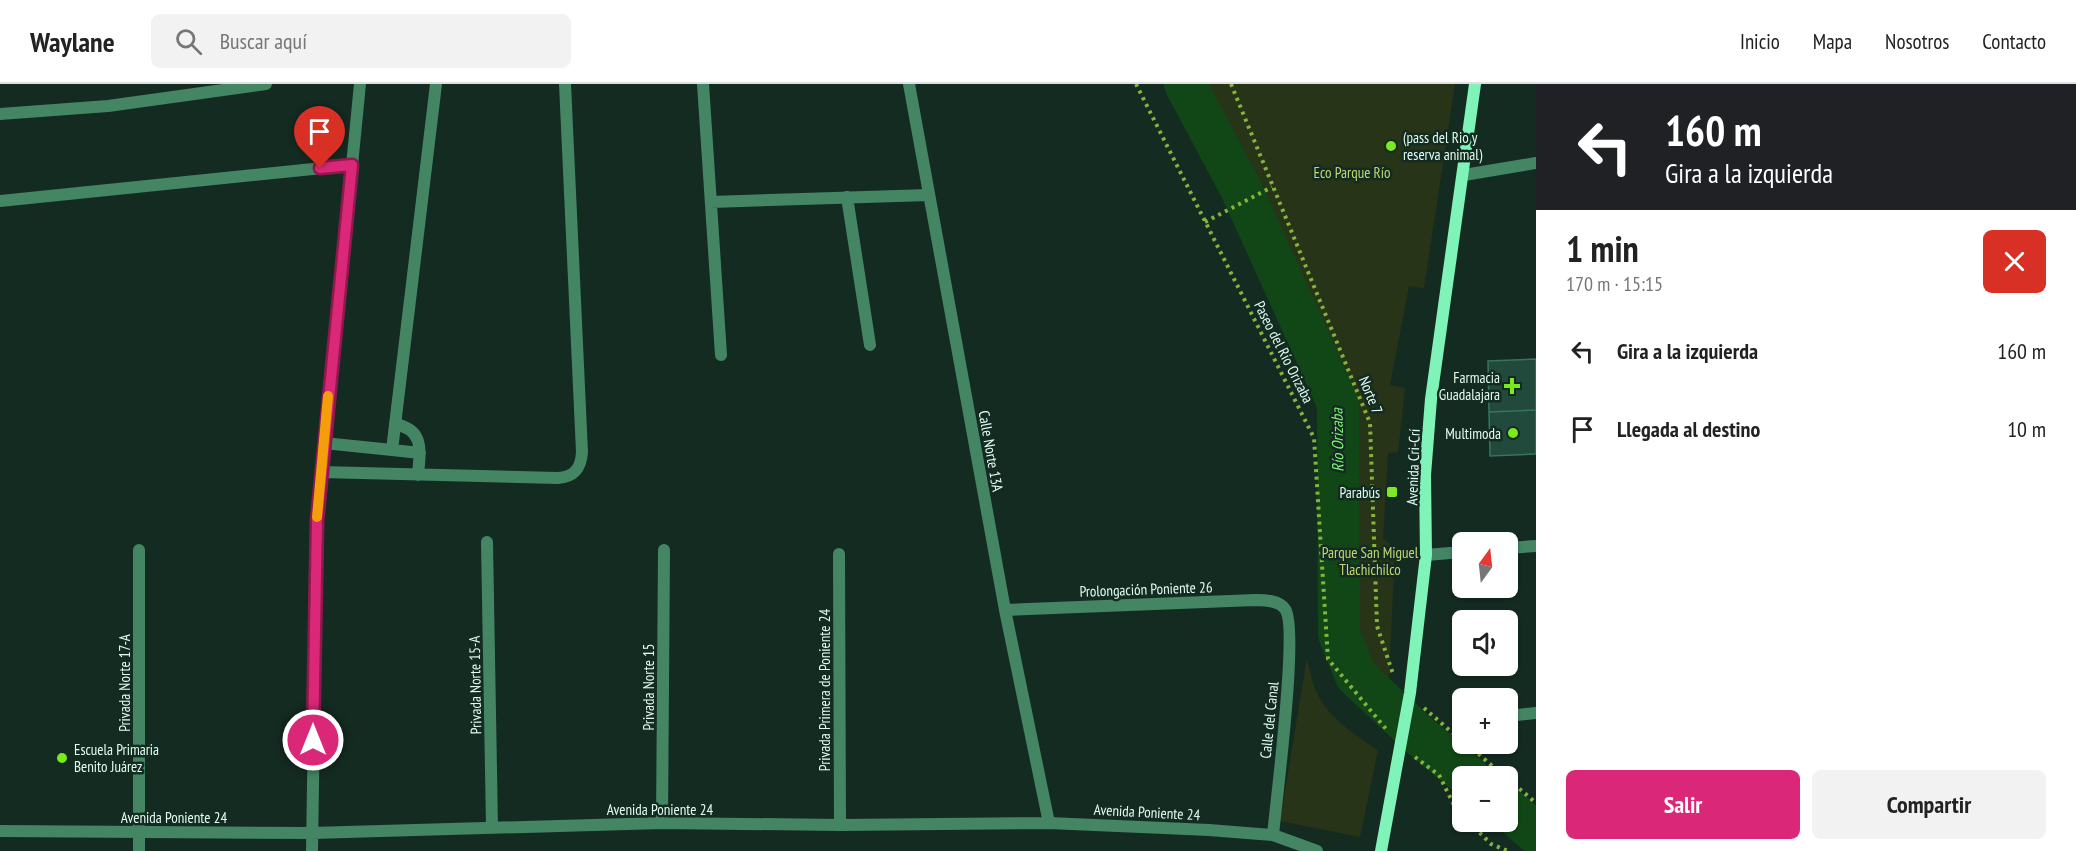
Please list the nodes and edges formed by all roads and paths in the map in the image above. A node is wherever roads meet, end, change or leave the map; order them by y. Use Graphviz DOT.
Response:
graph roads {
  1 [pos="266,84"];
  2 [pos="360,84"];
  3 [pos="436,84"];
  4 [pos="565,84"];
  5 [pos="704,84"];
  6 [pos="909,84"];
  7 [pos="1137,84"];
  8 [pos="1231,84"];
  9 [pos="1475,84"];
  10 [pos="0,114"];
  11 [pos="1536,164"];
  12 [pos="352,165"];
  13 [pos="1464,175"];
  14 [pos="1272,187"];
  15 [pos="929,195"];
  16 [pos="847,197"];
  17 [pos="0,201"];
  18 [pos="711,202"];
  19 [pos="1205,222"];
  20 [pos="870,345"];
  21 [pos="721,355"];
  22 [pos="395,424"];
  23 [pos="324,443"];
  24 [pos="392,450"];
  25 [pos="420,453"];
  26 [pos="321,472"];
  27 [pos="418,475"];
  28 [pos="487,542"];
  29 [pos="1536,546"];
  30 [pos="1518,547"];
  31 [pos="139,550"];
  32 [pos="664,550"];
  33 [pos="1452,553"];
  34 [pos="839,554"];
  35 [pos="1426,555"];
  36 [pos="1285,608"];
  37 [pos="1005,610"];
  38 [pos="1410,693"];
  39 [pos="1536,713"];
  40 [pos="1518,715"];
  41 [pos="1452,732"];
  42 [pos="1400,746"];
  43 [pos="1479,754"];
  44 [pos="1493,766"];
  45 [pos="1518,787"];
  46 [pos="1452,801"];
  47 [pos="1536,803"];
  48 [pos="662,823"];
  49 [pos="1049,823"];
  50 [pos="840,825"];
  51 [pos="492,827"];
  52 [pos="0,831"];
  53 [pos="139,832"];
  54 [pos="1479,832"];
  55 [pos="312,833"];
  56 [pos="1273,835"];
  57 [pos="139,851"];
  58 [pos="312,851"];
  59 [pos="1317,851"];
  60 [pos="1381,851"];
  61 [pos="1508,851"];
  1 -- 10 [label="street"];
  2 -- 12 [label="street"];
  3 -- 22 [label="street"];
  4 -- 27 [label="street"];
  5 -- 18 [label="street"];
  6 -- 15 [label="street, Calle Norte 13A"];
  7 -- 19 [label="path, Paseo del Río Orizaba"];
  8 -- 14 [label="path, Norte 7"];
  9 -- 13 [label="main road, Avenida Cri-Crí"];
  11 -- 13 [label="street"];
  12 -- 17 [label="street"];
  12 -- 23 [label="street"];
  13 -- 35 [label="main road, Avenida Cri-Crí"];
  14 -- 19 [label="path"];
  14 -- 38 [label="path, Norte 7"];
  15 -- 16 [label="street"];
  15 -- 37 [label="street, Calle Norte 13A"];
  16 -- 18 [label="street"];
  16 -- 20 [label="street"];
  18 -- 21 [label="street"];
  19 -- 42 [label="path, Paseo del Río Orizaba"];
  22 -- 24 [label="street"];
  22 -- 25 [label="street"];
  23 -- 24 [label="street"];
  23 -- 26 [label="street"];
  24 -- 25 [label="street"];
  25 -- 27 [label="street"];
  26 -- 27 [label="street"];
  26 -- 55 [label="street"];
  28 -- 51 [label="street, Privada Norte 15-A"];
  29 -- 30 [label="street"];
  31 -- 53 [label="street, Privada Norte 17-A"];
  32 -- 48 [label="street, Privada Norte 15"];
  33 -- 35 [label="street"];
  34 -- 50 [label="street, Privada Primera de Poniente 24"];
  35 -- 38 [label="main road, Avenida Cri-Crí"];
  36 -- 37 [label="street, Prolongación Poniente 26"];
  36 -- 56 [label="street, Calle del Canal"];
  37 -- 49 [label="street, Calle Norte 13A"];
  38 -- 41 [label="path, Norte 7"];
  38 -- 42 [label="main road, Avenida Cri-Crí"];
  39 -- 40 [label="street"];
  42 -- 46 [label="path, Paseo del Río Orizaba"];
  42 -- 60 [label="main road, Avenida Cri-Crí"];
  43 -- 44 [label="path"];
  45 -- 47 [label="path"];
  48 -- 50 [label="street, Avenida Poniente 24"];
  48 -- 51 [label="street, Avenida Poniente 24"];
  49 -- 50 [label="street, Avenida Poniente 24"];
  49 -- 56 [label="street, Avenida Poniente 24"];
  51 -- 55 [label="street, Avenida Poniente 24"];
  52 -- 53 [label="street, Avenida Poniente 24"];
  53 -- 55 [label="street, Avenida Poniente 24"];
  53 -- 57 [label="street, Privada Norte 17-A"];
  54 -- 61 [label="path"];
  55 -- 58 [label="street"];
  56 -- 59 [label="street, Avenida Poniente 24"];
}
